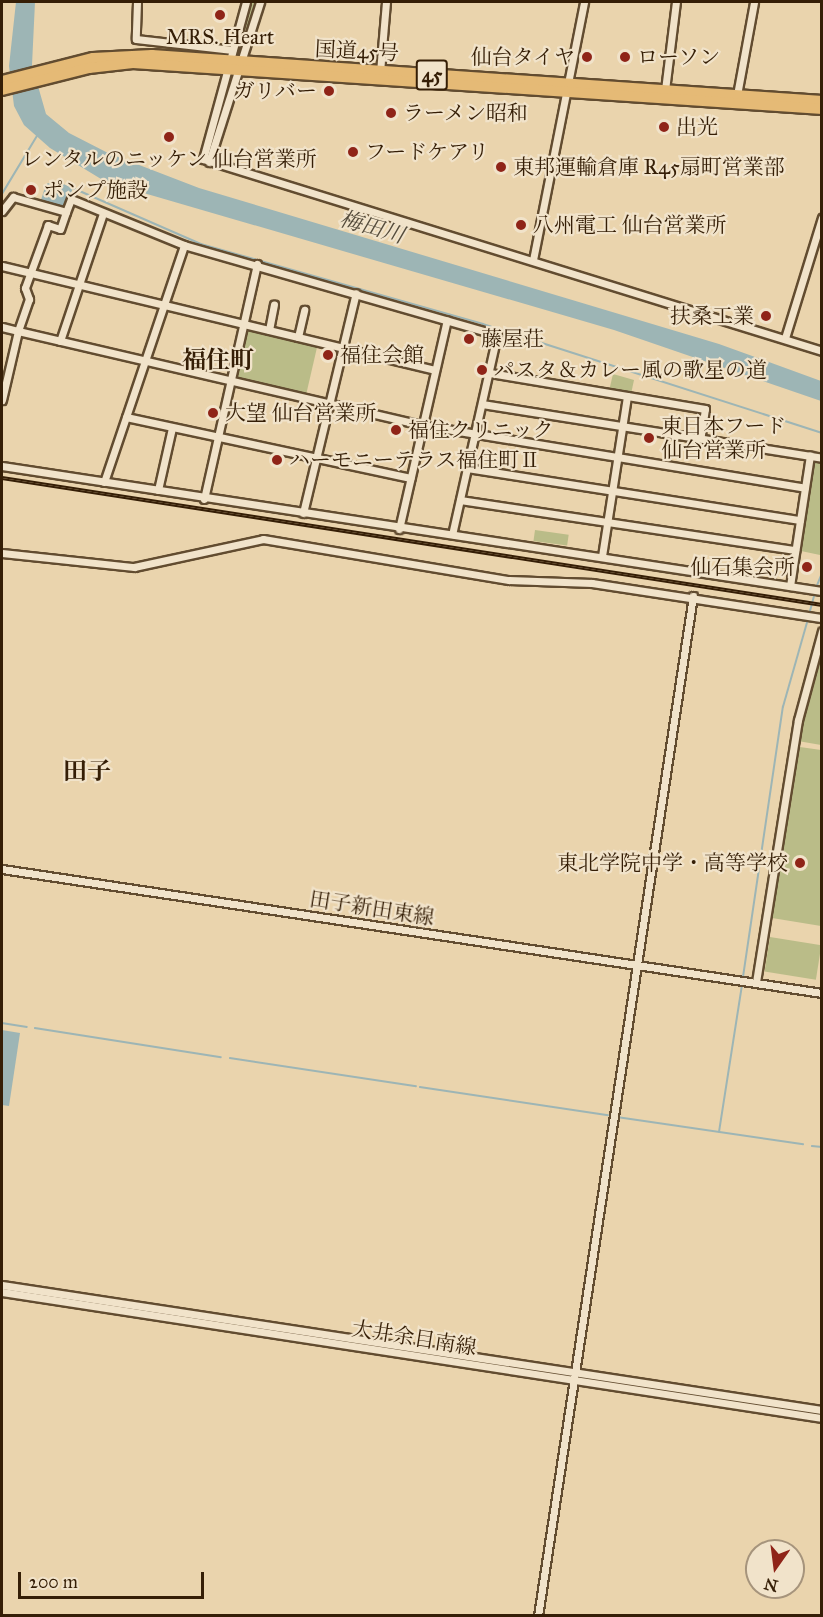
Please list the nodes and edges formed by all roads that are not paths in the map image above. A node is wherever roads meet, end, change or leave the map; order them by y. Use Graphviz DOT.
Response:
graph roads {
  1 [pos="137,2"];
  2 [pos="246,2"];
  3 [pos="260,2"];
  4 [pos="386,2"];
  5 [pos="584,2"];
  6 [pos="676,2"];
  7 [pos="754,2"];
  8 [pos="232,50"];
  9 [pos="233,67"];
  10 [pos="380,72"];
  11 [pos="43,75"];
  12 [pos="2,81"];
  13 [pos="566,88"];
  14 [pos="2,90"];
  15 [pos="664,90"];
  16 [pos="737,95"];
  17 [pos="822,101"];
  18 [pos="822,109"];
  19 [pos="2,212"];
  20 [pos="66,212"];
  21 [pos="103,213"];
  22 [pos="822,218"];
  23 [pos="184,245"];
  24 [pos="533,260"];
  25 [pos="257,264"];
  26 [pos="2,266"];
  27 [pos="30,273"];
  28 [pos="77,285"];
  29 [pos="356,293"];
  30 [pos="274,304"];
  31 [pos="162,307"];
  32 [pos="304,310"];
  33 [pos="447,320"];
  34 [pos="243,324"];
  35 [pos="2,327"];
  36 [pos="269,330"];
  37 [pos="18,331"];
  38 [pos="298,337"];
  39 [pos="785,338"];
  40 [pos="60,341"];
  41 [pos="342,348"];
  42 [pos="822,351"];
  43 [pos="144,360"];
  44 [pos="435,370"];
  45 [pos="490,373"];
  46 [pos="229,381"];
  47 [pos="627,396"];
  48 [pos="2,400"];
  49 [pos="330,403"];
  50 [pos="482,404"];
  51 [pos="126,417"];
  52 [pos="422,425"];
  53 [pos="622,426"];
  54 [pos="172,428"];
  55 [pos="475,435"];
  56 [pos="218,438"];
  57 [pos="700,439"];
  58 [pos="316,456"];
  59 [pos="810,456"];
  60 [pos="822,458"];
  61 [pos="617,459"];
  62 [pos="2,466"];
  63 [pos="467,468"];
  64 [pos="411,478"];
  65 [pos="104,482"];
  66 [pos="805,488"];
  67 [pos="159,490"];
  68 [pos="612,492"];
  69 [pos="204,499"];
  70 [pos="460,500"];
  71 [pos="303,513"];
  72 [pos="800,520"];
  73 [pos="607,522"];
  74 [pos="399,529"];
  75 [pos="452,534"];
  76 [pos="795,550"];
  77 [pos="2,553"];
  78 [pos="602,556"];
  79 [pos="790,586"];
  80 [pos="818,590"];
  81 [pos="693,597"];
  82 [pos="819,617"];
  83 [pos="822,632"];
  84 [pos="2,869"];
  85 [pos="637,966"];
  86 [pos="756,982"];
  87 [pos="822,993"];
  88 [pos="2,1284"];
  89 [pos="2,1292"];
  90 [pos="573,1376"];
  91 [pos="822,1410"];
  92 [pos="822,1418"];
  93 [pos="538,1616"];
  1 -- 8 [label="street"];
  2 -- 8 [label="street"];
  3 -- 9 [label="street"];
  4 -- 10 [label="street"];
  5 -- 13 [label="street"];
  6 -- 15 [label="street"];
  7 -- 16 [label="street"];
  8 -- 9 [label="street"];
  9 -- 10 [label="highway, 国道45号 / 45"];
  9 -- 11 [label="highway, 国道45号 / 45"];
  9 -- 13 [label="highway, 国道45号 / 45"];
  9 -- 24 [label="street"];
  10 -- 13 [label="highway, 国道45号 / 45"];
  11 -- 12 [label="highway, 国道45号 / 45"];
  11 -- 14 [label="highway, 国道45号 / 45"];
  13 -- 15 [label="highway, 国道45号 / 45"];
  13 -- 18 [label="highway, 国道45号 / 45"];
  13 -- 24 [label="street"];
  15 -- 16 [label="highway, 国道45号 / 45"];
  16 -- 17 [label="highway, 国道45号 / 45"];
  19 -- 20 [label="street"];
  20 -- 21 [label="street"];
  20 -- 27 [label="street"];
  21 -- 23 [label="street"];
  21 -- 28 [label="street"];
  22 -- 39 [label="street"];
  23 -- 25 [label="street"];
  23 -- 31 [label="street"];
  24 -- 39 [label="street"];
  25 -- 29 [label="street"];
  25 -- 34 [label="street"];
  26 -- 27 [label="street"];
  27 -- 28 [label="street"];
  27 -- 37 [label="street"];
  28 -- 31 [label="street"];
  28 -- 40 [label="street"];
  29 -- 33 [label="street"];
  29 -- 41 [label="street"];
  30 -- 36 [label="street"];
  31 -- 34 [label="street"];
  31 -- 43 [label="street"];
  32 -- 38 [label="street"];
  33 -- 44 [label="street"];
  33 -- 45 [label="street"];
  34 -- 36 [label="street"];
  34 -- 46 [label="street"];
  35 -- 37 [label="street"];
  36 -- 38 [label="street"];
  37 -- 40 [label="street"];
  37 -- 48 [label="street"];
  38 -- 41 [label="street"];
  39 -- 42 [label="street"];
  40 -- 43 [label="street"];
  41 -- 44 [label="street"];
  41 -- 49 [label="street"];
  43 -- 46 [label="street"];
  43 -- 51 [label="street"];
  44 -- 52 [label="street"];
  45 -- 47 [label="street"];
  45 -- 50 [label="street"];
  46 -- 49 [label="street"];
  46 -- 56 [label="street"];
  47 -- 53 [label="street"];
  47 -- 57 [label="street"];
  49 -- 52 [label="street"];
  49 -- 58 [label="street"];
  50 -- 53 [label="street"];
  50 -- 55 [label="street"];
  51 -- 54 [label="street"];
  51 -- 65 [label="street"];
  52 -- 55 [label="street"];
  52 -- 64 [label="street"];
  53 -- 57 [label="street"];
  53 -- 61 [label="street"];
  54 -- 56 [label="street"];
  54 -- 67 [label="street"];
  55 -- 61 [label="street"];
  55 -- 63 [label="street"];
  56 -- 58 [label="street"];
  56 -- 69 [label="street"];
  57 -- 59 [label="street"];
  58 -- 64 [label="street"];
  58 -- 71 [label="street"];
  59 -- 60 [label="street"];
  59 -- 66 [label="street"];
  61 -- 66 [label="street"];
  61 -- 68 [label="street"];
  62 -- 65 [label="street"];
  63 -- 68 [label="street"];
  63 -- 70 [label="street"];
  64 -- 74 [label="street"];
  65 -- 67 [label="street"];
  66 -- 72 [label="street"];
  67 -- 69 [label="street"];
  68 -- 72 [label="street"];
  68 -- 73 [label="street"];
  69 -- 71 [label="street"];
  70 -- 73 [label="street"];
  70 -- 75 [label="street"];
  71 -- 74 [label="street"];
  72 -- 76 [label="street"];
  73 -- 76 [label="street"];
  73 -- 78 [label="street"];
  74 -- 75 [label="street"];
  75 -- 78 [label="street"];
  76 -- 79 [label="street"];
  77 -- 81 [label="street"];
  78 -- 79 [label="street"];
  79 -- 80 [label="street"];
  81 -- 82 [label="street"];
  81 -- 85 [label="street"];
  83 -- 86 [label="street"];
  84 -- 85 [label="street, 田子新田東線"];
  85 -- 86 [label="street, 田子新田東線"];
  85 -- 90 [label="street"];
  86 -- 87 [label="street"];
  88 -- 90 [label="street"];
  89 -- 90 [label="street, 大井余目南線"];
  90 -- 91 [label="street"];
  90 -- 92 [label="street, 大井余目南線"];
  90 -- 93 [label="street"];
}
